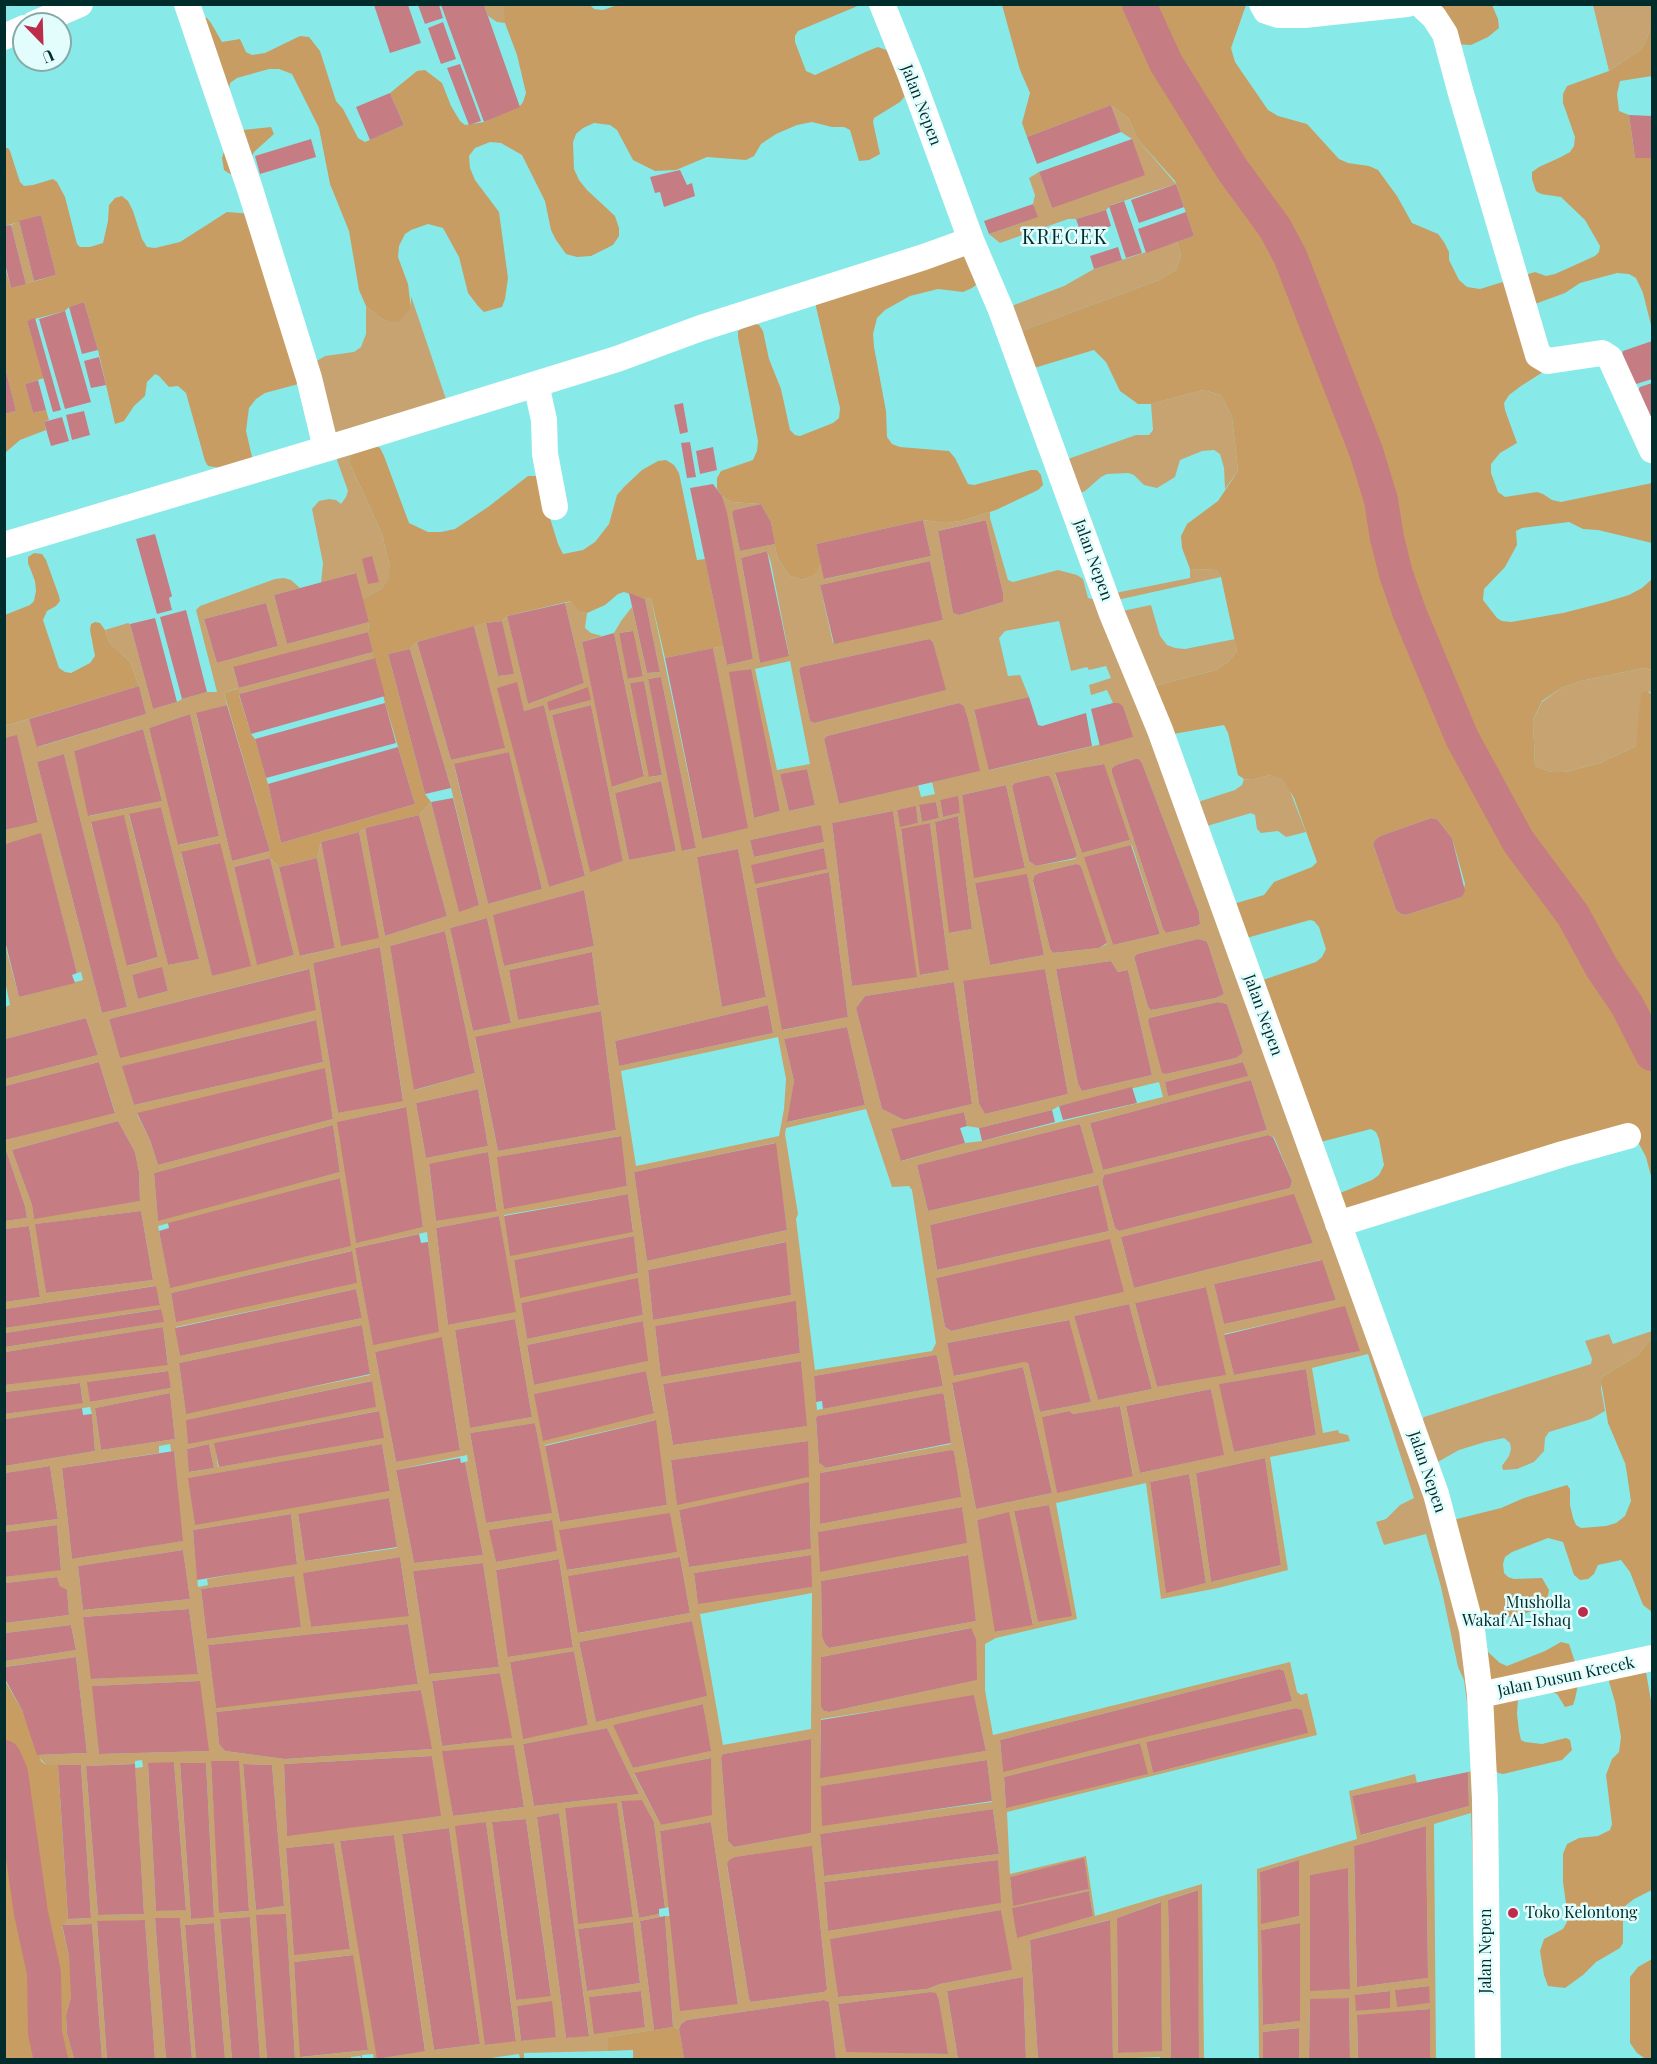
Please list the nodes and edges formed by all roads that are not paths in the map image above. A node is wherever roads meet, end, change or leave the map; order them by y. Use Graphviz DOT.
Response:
graph roads {
  1 [pos="80,4"];
  2 [pos="187,4"];
  3 [pos="882,4"];
  4 [pos="1262,4"];
  5 [pos="1407,4"];
  6 [pos="1420,4"];
  7 [pos="62,12"];
  8 [pos="971,240"];
  9 [pos="536,384"];
  10 [pos="326,448"];
  11 [pos="1653,450"];
  12 [pos="555,507"];
  13 [pos="4,545"];
  14 [pos="1628,1136"];
  15 [pos="1338,1224"];
  16 [pos="1653,1658"];
  17 [pos="1480,1695"];
  18 [pos="1488,2060"];
  1 -- 7 [label="street"];
  2 -- 10 [label="street"];
  3 -- 8 [label="street, Jalan Nepen"];
  4 -- 5 [label="street"];
  6 -- 11 [label="street"];
  8 -- 9 [label="street"];
  8 -- 15 [label="street, Jalan Nepen"];
  9 -- 10 [label="street"];
  9 -- 12 [label="street"];
  10 -- 13 [label="street"];
  14 -- 15 [label="street"];
  15 -- 17 [label="street, Jalan Nepen"];
  16 -- 17 [label="street, Jalan Dusun Krecek"];
  17 -- 18 [label="street, Jalan Nepen"];
}
